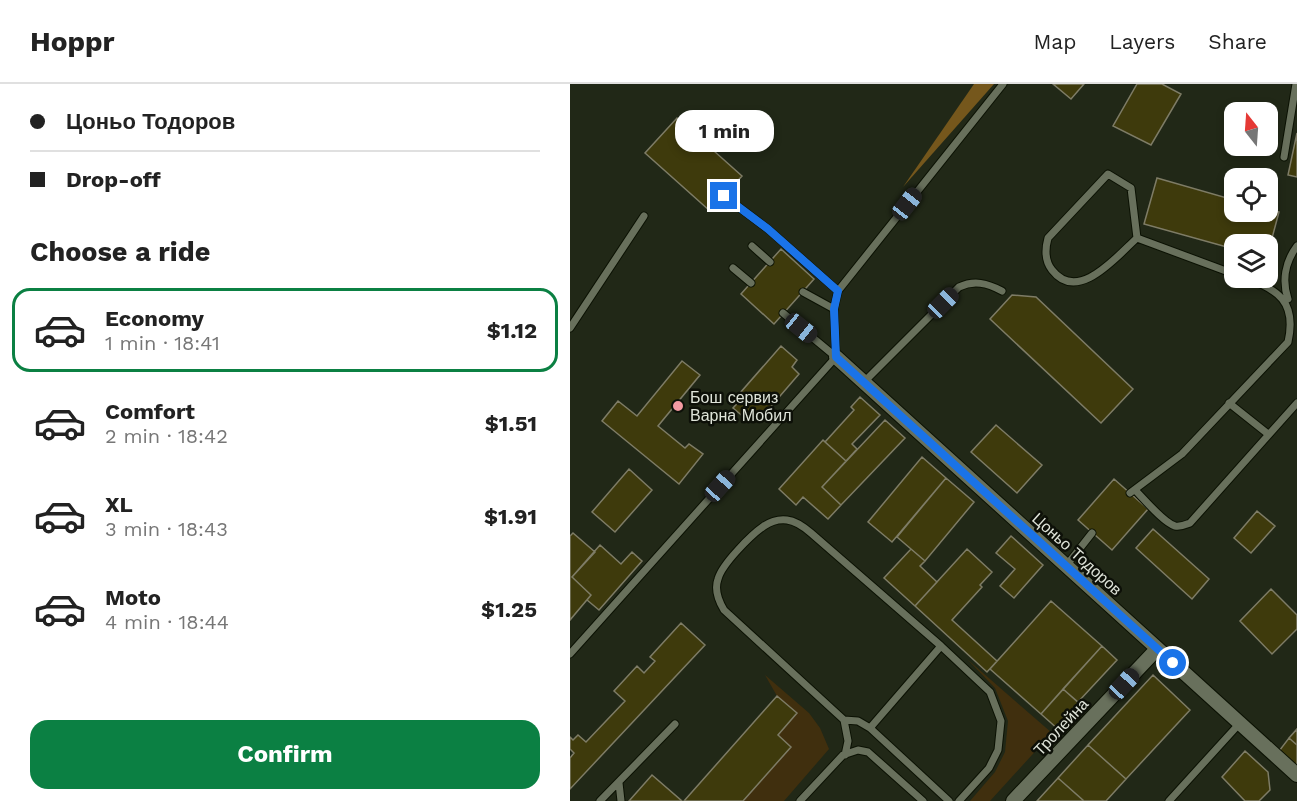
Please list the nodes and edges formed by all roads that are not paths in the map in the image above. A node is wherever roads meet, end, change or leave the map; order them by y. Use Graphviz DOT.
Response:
graph roads {
  1 [pos="1003,84"];
  2 [pos="1296,84"];
  3 [pos="1284,157"];
  4 [pos="724,196"];
  5 [pos="644,216"];
  6 [pos="1137,238"];
  7 [pos="752,246"];
  8 [pos="1297,246"];
  9 [pos="770,262"];
  10 [pos="733,268"];
  11 [pos="1224,269"];
  12 [pos="750,283"];
  13 [pos="1273,288"];
  14 [pos="838,291"];
  15 [pos="1002,291"];
  16 [pos="803,292"];
  17 [pos="1290,305"];
  18 [pos="834,309"];
  19 [pos="783,313"];
  20 [pos="570,328"];
  21 [pos="1294,331"];
  22 [pos="836,357"];
  23 [pos="864,382"];
  24 [pos="1229,403"];
  25 [pos="1297,403"];
  26 [pos="1268,434"];
  27 [pos="1092,533"];
  28 [pos="1066,566"];
  29 [pos="941,646"];
  30 [pos="1156,648"];
  31 [pos="570,654"];
  32 [pos="844,720"];
  33 [pos="1240,723"];
  34 [pos="675,724"];
  35 [pos="870,728"];
  36 [pos="845,755"];
  37 [pos="1297,774"];
  38 [pos="619,783"];
  39 [pos="600,801"];
  40 [pos="621,801"];
  41 [pos="800,801"];
  42 [pos="923,801"];
  43 [pos="949,801"];
  44 [pos="959,801"];
  45 [pos="1013,801"];
  46 [pos="1169,801"];
  1 -- 14 [label="lane"];
  2 -- 3 [label="lane"];
  4 -- 14 [label="lane"];
  5 -- 20 [label="lane"];
  6 -- 6 [label="lane"];
  6 -- 11 [label="lane"];
  7 -- 9 [label="lane"];
  8 -- 17 [label="lane"];
  10 -- 12 [label="lane"];
  13 -- 17 [label="lane"];
  14 -- 18 [label="lane"];
  15 -- 23 [label="lane"];
  16 -- 18 [label="lane"];
  17 -- 21 [label="lane"];
  18 -- 22 [label="lane"];
  19 -- 22 [label="lane"];
  21 -- 24 [label="lane"];
  22 -- 23 [label="street, Цоньо Тодоров"];
  22 -- 31 [label="lane"];
  23 -- 28 [label="street, Цоньо Тодоров"];
  24 -- 26 [label="lane"];
  24 -- 26 [label="lane"];
  25 -- 26 [label="lane"];
  27 -- 28 [label="lane"];
  28 -- 30 [label="street, Цоньо Тодоров"];
  29 -- 32 [label="lane"];
  29 -- 35 [label="lane"];
  29 -- 44 [label="lane"];
  30 -- 33 [label="street, Цоньо Тодоров"];
  30 -- 45 [label="street, Тролейна"];
  32 -- 35 [label="lane"];
  32 -- 36 [label="lane"];
  33 -- 37 [label="street, Цоньо Тодоров"];
  33 -- 46 [label="lane"];
  34 -- 38 [label="lane"];
  35 -- 43 [label="lane"];
  36 -- 41 [label="lane"];
  36 -- 42 [label="lane"];
  38 -- 39 [label="lane"];
  38 -- 40 [label="lane"];
}
